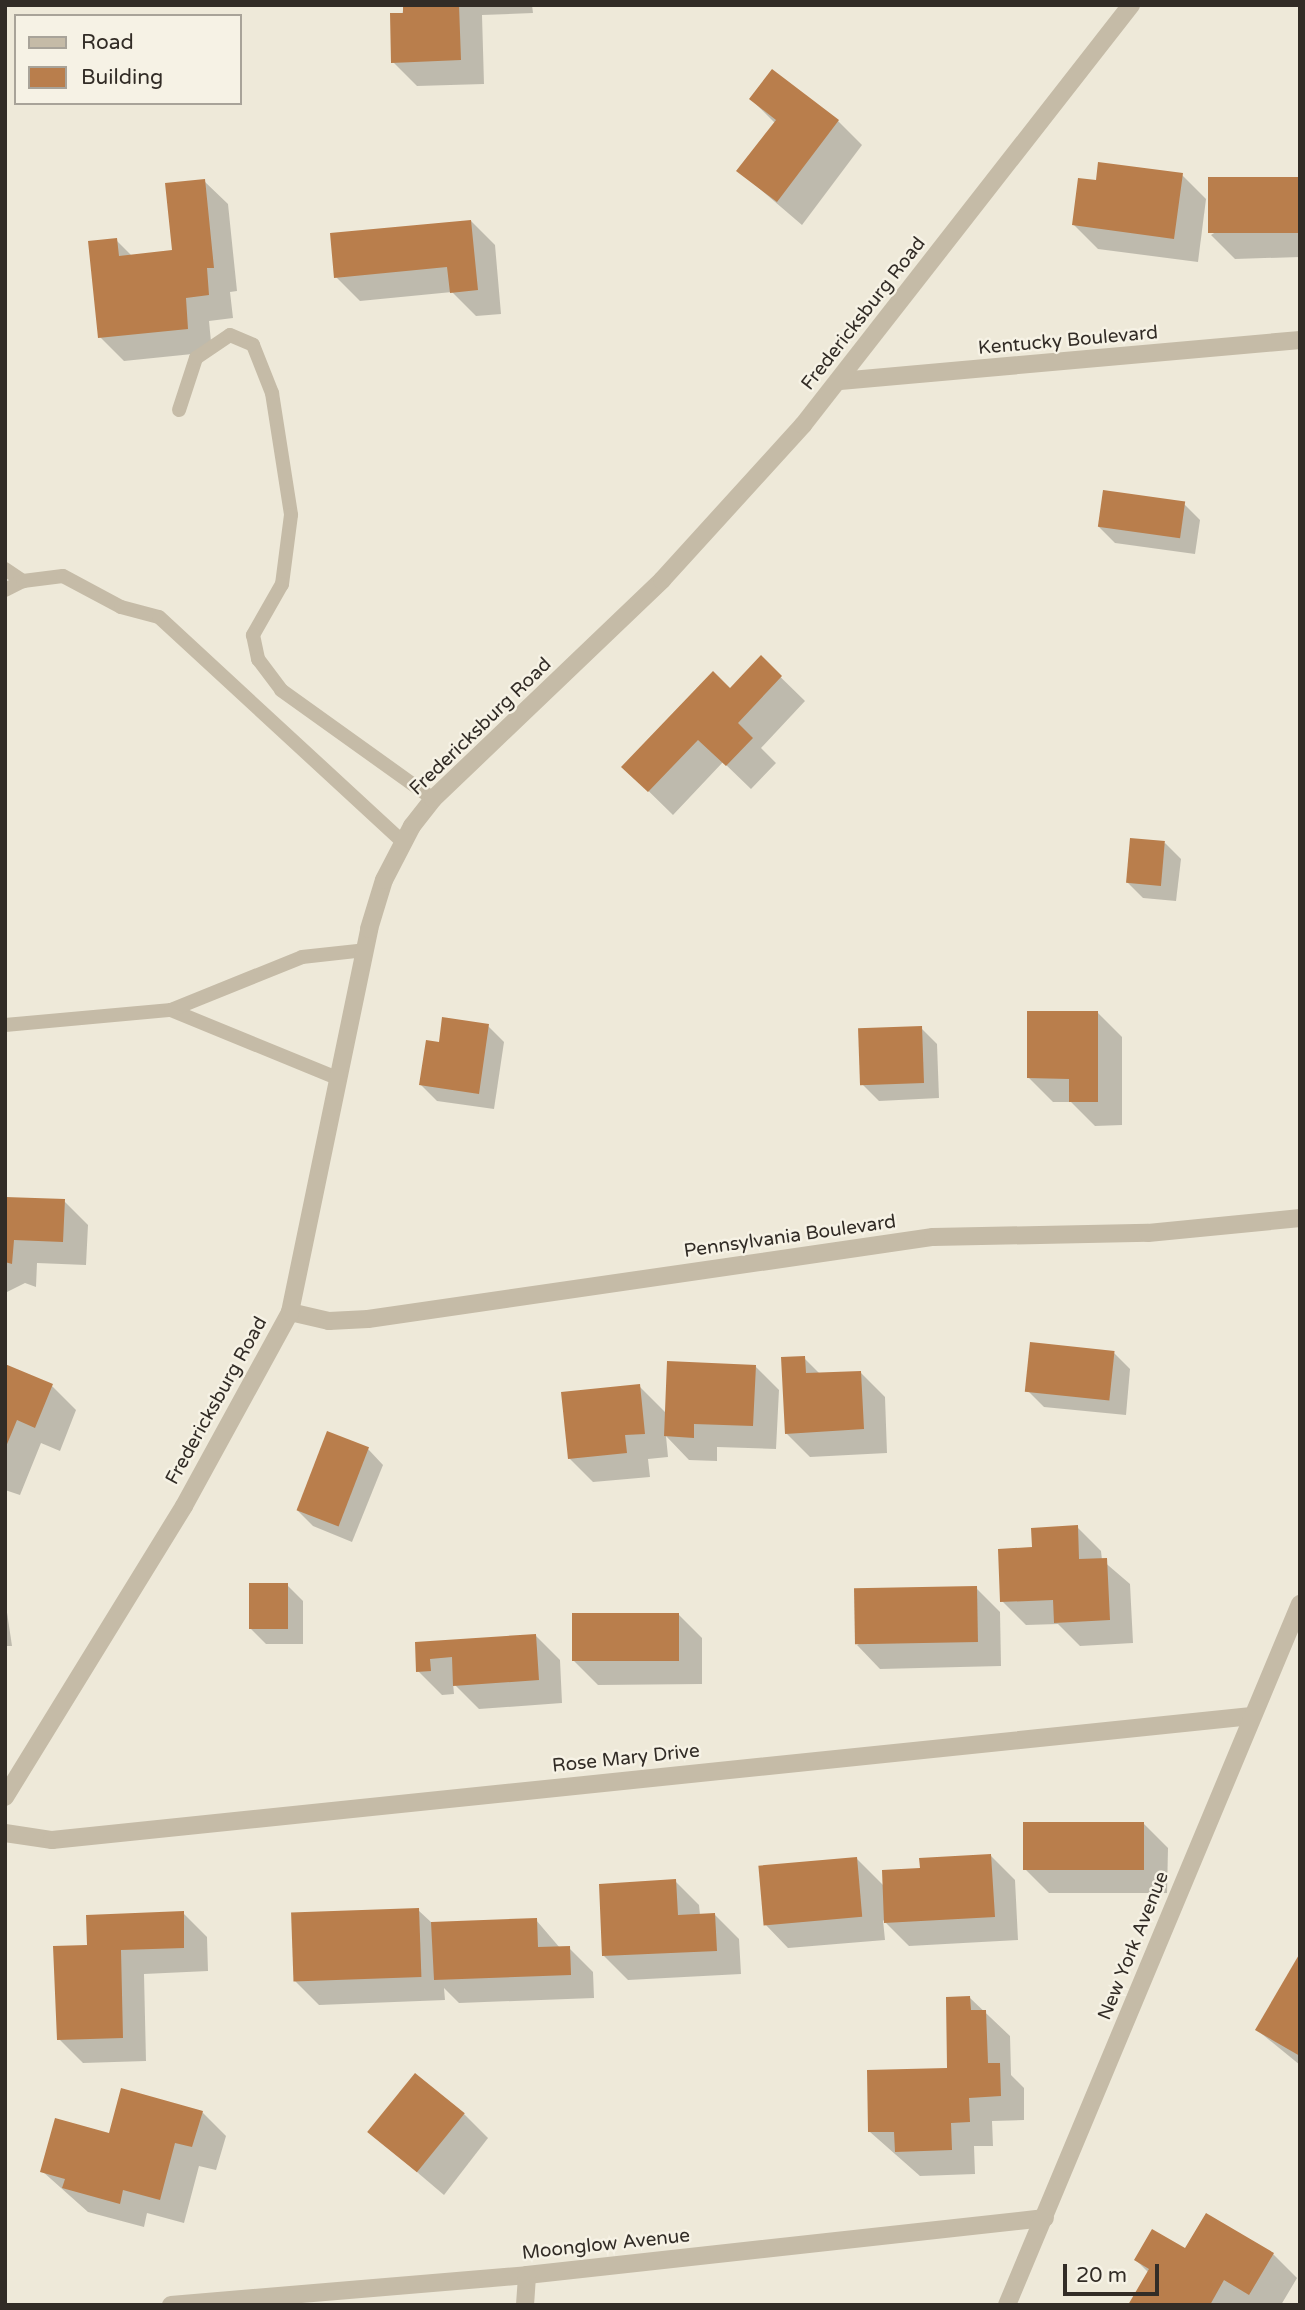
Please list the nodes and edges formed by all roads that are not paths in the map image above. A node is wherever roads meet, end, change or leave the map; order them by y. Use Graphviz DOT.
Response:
graph roads {
  1 [pos="1131,5"];
  2 [pos="1300,340"];
  3 [pos="840,381"];
  4 [pos="179,410"];
  5 [pos="5,569"];
  6 [pos="23,580"];
  7 [pos="5,590"];
  8 [pos="433,799"];
  9 [pos="402,842"];
  10 [pos="365,950"];
  11 [pos="171,1010"];
  12 [pos="5,1025"];
  13 [pos="339,1079"];
  14 [pos="1300,1219"];
  15 [pos="290,1312"];
  16 [pos="1300,1604"];
  17 [pos="1252,1716"];
  18 [pos="5,1797"];
  19 [pos="5,1833"];
  20 [pos="1045,2218"];
  21 [pos="527,2275"];
  22 [pos="172,2305"];
  23 [pos="525,2305"];
  24 [pos="1007,2305"];
  1 -- 3 [label="street, Fredericksburg Road"];
  2 -- 3 [label="street, Kentucky Boulevard"];
  3 -- 8 [label="street, Fredericksburg Road"];
  4 -- 8 [label="lane"];
  5 -- 6 [label="lane"];
  6 -- 7 [label="lane"];
  6 -- 9 [label="lane"];
  8 -- 9 [label="street, Fredericksburg Road"];
  9 -- 10 [label="street, Fredericksburg Road"];
  10 -- 11 [label="lane"];
  10 -- 13 [label="street, Fredericksburg Road"];
  11 -- 12 [label="lane"];
  11 -- 13 [label="lane"];
  13 -- 15 [label="street, Fredericksburg Road"];
  14 -- 15 [label="street, Pennsylvania Boulevard"];
  15 -- 18 [label="street, Fredericksburg Road"];
  16 -- 17 [label="street, New York Avenue"];
  17 -- 19 [label="street, Rose Mary Drive"];
  17 -- 20 [label="street, New York Avenue"];
  20 -- 21 [label="street, Moonglow Avenue"];
  20 -- 24 [label="street, New York Avenue"];
  21 -- 22 [label="street, Moonglow Avenue"];
  21 -- 23 [label="street"];
}
